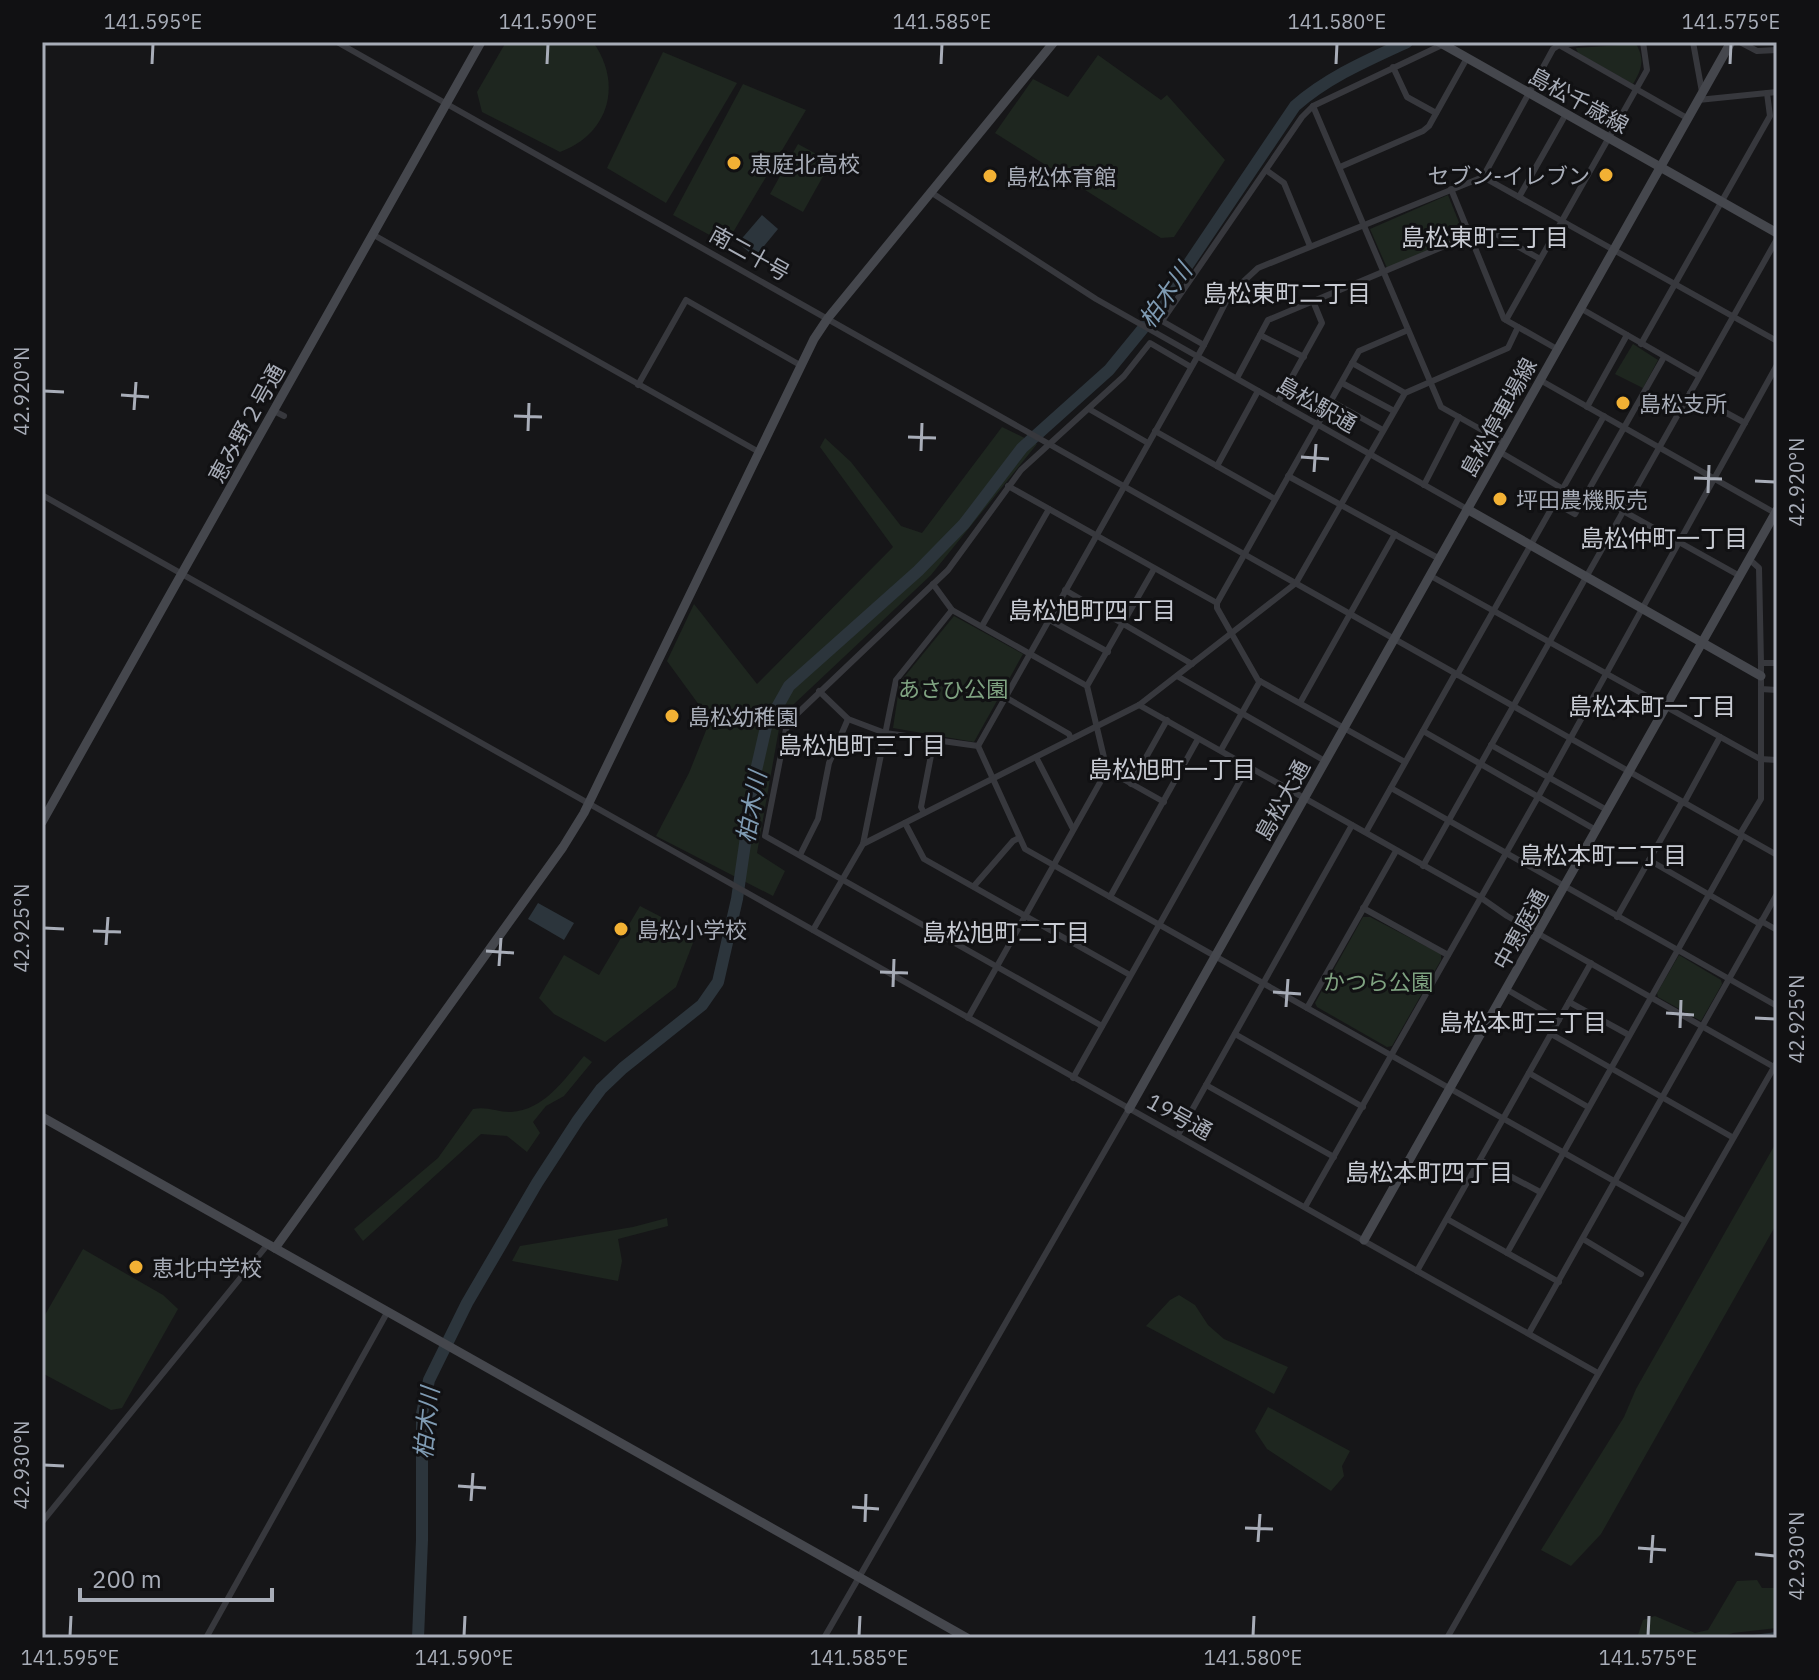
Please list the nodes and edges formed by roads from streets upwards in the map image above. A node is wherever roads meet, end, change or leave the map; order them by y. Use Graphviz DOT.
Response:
graph roads {
  1 [pos="337,42"];
  2 [pos="481,42"];
  3 [pos="1054,42"];
  4 [pos="1588,42"];
  5 [pos="1643,42"];
  6 [pos="1693,42"];
  7 [pos="1731,42"];
  8 [pos="1740,42"];
  9 [pos="1443,43"];
  10 [pos="1559,45"];
  11 [pos="1777,50"];
  12 [pos="1467,58"];
  13 [pos="1393,67"];
  14 [pos="1636,90"];
  15 [pos="1777,92"];
  16 [pos="1767,93"];
  17 [pos="1529,94"];
  18 [pos="1700,96"];
  19 [pos="450,105"];
  20 [pos="1313,106"];
  21 [pos="1436,113"];
  22 [pos="1566,114"];
  23 [pos="1687,118"];
  24 [pos="1773,118"];
  25 [pos="1610,138"];
  26 [pos="1660,165"];
  27 [pos="1340,167"];
  28 [pos="1266,170"];
  29 [pos="1483,177"];
  30 [pos="1451,189"];
  31 [pos="932,193"];
  32 [pos="1519,197"];
  33 [pos="1721,201"];
  34 [pos="1563,222"];
  35 [pos="1363,225"];
  36 [pos="1777,232"];
  37 [pos="1471,235"];
  38 [pos="377,237"];
  39 [pos="1777,239"];
  40 [pos="1310,246"];
  41 [pos="1612,250"];
  42 [pos="1540,259"];
  43 [pos="1383,272"];
  44 [pos="1675,284"];
  45 [pos="1313,301"];
  46 [pos="1580,308"];
  47 [pos="1733,316"];
  48 [pos="828,318"];
  49 [pos="1506,320"];
  50 [pos="1518,327"];
  51 [pos="1408,330"];
  52 [pos="1260,335"];
  53 [pos="1627,335"];
  54 [pos="1777,341"];
  55 [pos="1641,344"];
  56 [pos="1204,345"];
  57 [pos="1557,349"];
  58 [pos="1196,356"];
  59 [pos="1304,357"];
  60 [pos="1664,357"];
  61 [pos="1352,363"];
  62 [pos="800,365"];
  63 [pos="1777,365"];
  64 [pos="1191,367"];
  65 [pos="1699,376"];
  66 [pos="1237,378"];
  67 [pos="1540,380"];
  68 [pos="1429,382"];
  69 [pos="1342,383"];
  70 [pos="638,385"];
  71 [pos="1258,391"];
  72 [pos="1405,393"];
  73 [pos="1690,393"];
  74 [pos="1331,401"];
  75 [pos="1278,402"];
  76 [pos="1587,407"];
  77 [pos="1089,409"];
  78 [pos="1394,411"];
  79 [pos="1604,416"];
  80 [pos="1459,417"];
  81 [pos="1745,423"];
  82 [pos="1317,425"];
  83 [pos="1624,428"];
  84 [pos="1383,430"];
  85 [pos="1155,431"];
  86 [pos="1046,441"];
  87 [pos="1148,443"];
  88 [pos="1659,447"];
  89 [pos="1502,448"];
  90 [pos="759,452"];
  91 [pos="1370,455"];
  92 [pos="1217,466"];
  93 [pos="1288,476"];
  94 [pos="1715,478"];
  95 [pos="1424,485"];
  96 [pos="1008,486"];
  97 [pos="1124,486"];
  98 [pos="1563,489"];
  99 [pos="1589,492"];
  100 [pos="42,495"];
  101 [pos="1275,499"];
  102 [pos="1555,503"];
  103 [pos="1341,505"];
  104 [pos="1049,509"];
  105 [pos="1467,509"];
  106 [pos="1623,511"];
  107 [pos="1776,512"];
  108 [pos="1395,534"];
  109 [pos="1096,535"];
  110 [pos="1679,542"];
  111 [pos="1532,545"];
  112 [pos="1245,553"];
  113 [pos="1438,558"];
  114 [pos="1749,559"];
  115 [pos="1154,569"];
  116 [pos="1429,575"];
  117 [pos="186,576"];
  118 [pos="1740,576"];
  119 [pos="1587,577"];
  120 [pos="1296,583"];
  121 [pos="933,584"];
  122 [pos="1065,590"];
  123 [pos="1217,603"];
  124 [pos="1642,607"];
  125 [pos="952,610"];
  126 [pos="1493,612"];
  127 [pos="1350,615"];
  128 [pos="1048,619"];
  129 [pos="1123,624"];
  130 [pos="982,626"];
  131 [pos="1232,635"];
  132 [pos="1394,639"];
  133 [pos="1549,642"];
  134 [pos="1702,642"];
  135 [pos="1108,652"];
  136 [pos="1029,653"];
  137 [pos="1761,663"];
  138 [pos="1777,663"];
  139 [pos="1192,664"];
  140 [pos="1606,674"];
  141 [pos="1456,675"];
  142 [pos="1177,676"];
  143 [pos="1761,676"];
  144 [pos="1260,681"];
  145 [pos="1087,686"];
  146 [pos="1761,689"];
  147 [pos="1777,690"];
  148 [pos="819,691"];
  149 [pos="1005,697"];
  150 [pos="1300,703"];
  151 [pos="1139,705"];
  152 [pos="1513,707"];
  153 [pos="1664,708"];
  154 [pos="1241,714"];
  155 [pos="848,719"];
  156 [pos="1167,720"];
  157 [pos="1097,727"];
  158 [pos="1344,728"];
  159 [pos="1423,731"];
  160 [pos="885,733"];
  161 [pos="1720,737"];
  162 [pos="1570,738"];
  163 [pos="1071,739"];
  164 [pos="1198,739"];
  165 [pos="934,740"];
  166 [pos="1491,745"];
  167 [pos="978,746"];
  168 [pos="1221,750"];
  169 [pos="1036,757"];
  170 [pos="1760,759"];
  171 [pos="1777,760"];
  172 [pos="1325,761"];
  173 [pos="1405,762"];
  174 [pos="1480,764"];
  175 [pos="1248,767"];
  176 [pos="1107,770"];
  177 [pos="1629,772"];
  178 [pos="1548,777"];
  179 [pos="992,778"];
  180 [pos="1131,784"];
  181 [pos="1391,788"];
  182 [pos="1305,797"];
  183 [pos="1538,797"];
  184 [pos="1164,802"];
  185 [pos="1683,803"];
  186 [pos="589,804"];
  187 [pos="1607,810"];
  188 [pos="924,813"];
  189 [pos="1448,821"];
  190 [pos="42,822"];
  191 [pos="905,823"];
  192 [pos="1352,825"];
  193 [pos="1073,829"];
  194 [pos="1596,830"];
  195 [pos="1366,832"];
  196 [pos="1741,835"];
  197 [pos="1019,838"];
  198 [pos="863,844"];
  199 [pos="1396,851"];
  200 [pos="1506,853"];
  201 [pos="800,855"];
  202 [pos="1777,855"];
  203 [pos="1649,860"];
  204 [pos="1053,865"];
  205 [pos="1423,866"];
  206 [pos="842,879"];
  207 [pos="974,886"];
  208 [pos="1565,886"];
  209 [pos="1709,894"];
  210 [pos="1777,894"];
  211 [pos="1110,897"];
  212 [pos="1480,897"];
  213 [pos="1363,908"];
  214 [pos="1024,915"];
  215 [pos="1617,917"];
  216 [pos="1760,922"];
  217 [pos="1159,925"];
  218 [pos="813,930"];
  219 [pos="1777,930"];
  220 [pos="1538,933"];
  221 [pos="1677,950"];
  222 [pos="1448,955"];
  223 [pos="1214,956"];
  224 [pos="1591,963"];
  225 [pos="996,966"];
  226 [pos="1130,975"];
  227 [pos="1729,979"];
  228 [pos="1264,984"];
  229 [pos="1506,989"];
  230 [pos="1650,997"];
  231 [pos="1569,1002"];
  232 [pos="1777,1006"];
  233 [pos="1307,1008"];
  234 [pos="968,1018"];
  235 [pos="1559,1020"];
  236 [pos="1102,1026"];
  237 [pos="1703,1026"];
  238 [pos="1235,1034"];
  239 [pos="1551,1034"];
  240 [pos="1629,1035"];
  241 [pos="1391,1056"];
  242 [pos="1776,1065"];
  243 [pos="1611,1068"];
  244 [pos="1529,1073"];
  245 [pos="1073,1078"];
  246 [pos="1206,1085"];
  247 [pos="1450,1088"];
  248 [pos="1662,1097"];
  249 [pos="1363,1107"];
  250 [pos="1588,1107"];
  251 [pos="1129,1109"];
  252 [pos="42,1117"];
  253 [pos="1503,1118"];
  254 [pos="1178,1135"];
  255 [pos="1732,1137"];
  256 [pos="1563,1152"];
  257 [pos="1334,1157"];
  258 [pos="1480,1160"];
  259 [pos="1615,1181"];
  260 [pos="1540,1192"];
  261 [pos="1305,1207"];
  262 [pos="1447,1219"];
  263 [pos="1685,1221"];
  264 [pos="1583,1239"];
  265 [pos="1364,1240"];
  266 [pos="272,1246"];
  267 [pos="1507,1253"];
  268 [pos="1417,1271"];
  269 [pos="1641,1274"];
  270 [pos="1559,1282"];
  271 [pos="388,1311"];
  272 [pos="1529,1333"];
  273 [pos="1598,1373"];
  274 [pos="42,1522"];
  275 [pos="859,1577"];
  276 [pos="206,1638"];
  277 [pos="824,1638"];
  278 [pos="967,1638"];
  279 [pos="1447,1638"];
  1 -- 19 [label="street"];
  2 -- 19 [label="street, 恵み野２号通"];
  3 -- 31 [label="street"];
  4 -- 10 [label="street"];
  5 -- 14 [label="street"];
  6 -- 18 [label="street"];
  7 -- 18 [label="street"];
  8 -- 11 [label="street"];
  9 -- 12 [label="street, 島松千歳線"];
  9 -- 13 [label="street"];
  10 -- 14 [label="street"];
  10 -- 17 [label="street"];
  12 -- 17 [label="street, 島松千歳線"];
  12 -- 21 [label="street"];
  13 -- 20 [label="street"];
  13 -- 21 [label="street"];
  14 -- 23 [label="street"];
  14 -- 25 [label="street"];
  15 -- 16 [label="street"];
  16 -- 18 [label="street"];
  16 -- 24 [label="street"];
  17 -- 22 [label="street, 島松千歳線"];
  17 -- 29 [label="street"];
  18 -- 23 [label="street"];
  19 -- 38 [label="street, 恵み野２号通"];
  19 -- 48 [label="street, 南二十号"];
  20 -- 27 [label="street"];
  20 -- 28 [label="street"];
  21 -- 27 [label="street"];
  22 -- 25 [label="street, 島松千歳線"];
  22 -- 32 [label="street"];
  23 -- 26 [label="street"];
  24 -- 33 [label="street"];
  25 -- 26 [label="street, 島松千歳線"];
  25 -- 34 [label="street"];
  26 -- 33 [label="street"];
  26 -- 41 [label="street, 島松停車場線"];
  27 -- 35 [label="street"];
  28 -- 40 [label="street"];
  28 -- 56 [label="street"];
  29 -- 30 [label="street"];
  29 -- 32 [label="street"];
  30 -- 35 [label="street"];
  30 -- 37 [label="street"];
  31 -- 48 [label="street"];
  31 -- 58 [label="street, 島松駅通"];
  32 -- 34 [label="street"];
  33 -- 36 [label="street"];
  33 -- 44 [label="street"];
  34 -- 41 [label="street"];
  34 -- 42 [label="street"];
  35 -- 40 [label="street"];
  35 -- 43 [label="street"];
  37 -- 42 [label="street"];
  37 -- 43 [label="street"];
  37 -- 49 [label="street"];
  38 -- 70 [label="street"];
  38 -- 117 [label="street, 恵み野２号通"];
  39 -- 47 [label="street"];
  40 -- 56 [label="street"];
  41 -- 44 [label="street"];
  41 -- 46 [label="street, 島松停車場線"];
  42 -- 49 [label="street"];
  43 -- 45 [label="street"];
  43 -- 51 [label="street"];
  44 -- 47 [label="street"];
  44 -- 55 [label="street"];
  45 -- 52 [label="street"];
  45 -- 59 [label="street"];
  46 -- 53 [label="street"];
  46 -- 57 [label="street, 島松停車場線"];
  47 -- 54 [label="street"];
  47 -- 65 [label="street"];
  48 -- 62 [label="street"];
  48 -- 86 [label="street, 南二十号"];
  49 -- 50 [label="street"];
  50 -- 57 [label="street"];
  50 -- 68 [label="street"];
  51 -- 61 [label="street"];
  51 -- 68 [label="street"];
  52 -- 59 [label="street"];
  52 -- 66 [label="street"];
  53 -- 55 [label="street"];
  53 -- 76 [label="street"];
  55 -- 60 [label="street"];
  56 -- 58 [label="street"];
  57 -- 67 [label="street, 島松停車場線"];
  58 -- 64 [label="street"];
  58 -- 66 [label="street, 島松駅通"];
  59 -- 75 [label="street"];
  60 -- 65 [label="street"];
  60 -- 83 [label="street"];
  61 -- 69 [label="street"];
  61 -- 72 [label="street"];
  62 -- 70 [label="street"];
  62 -- 90 [label="street"];
  63 -- 81 [label="street"];
  64 -- 77 [label="street"];
  64 -- 85 [label="street"];
  65 -- 73 [label="street"];
  66 -- 71 [label="street, 島松駅通"];
  67 -- 76 [label="street"];
  67 -- 89 [label="street, 島松停車場線"];
  68 -- 72 [label="street"];
  68 -- 80 [label="street"];
  69 -- 74 [label="street"];
  69 -- 78 [label="street"];
  70 -- 90 [label="street"];
  71 -- 75 [label="street, 島松駅通"];
  71 -- 92 [label="street"];
  72 -- 78 [label="street"];
  73 -- 81 [label="street"];
  73 -- 88 [label="street"];
  74 -- 82 [label="street"];
  74 -- 84 [label="street"];
  75 -- 82 [label="street, 島松駅通"];
  76 -- 79 [label="street"];
  77 -- 86 [label="street"];
  77 -- 87 [label="street"];
  78 -- 84 [label="street"];
  79 -- 83 [label="street"];
  79 -- 98 [label="street"];
  80 -- 89 [label="street"];
  80 -- 95 [label="street"];
  81 -- 94 [label="street"];
  82 -- 91 [label="street, 島松駅通"];
  82 -- 93 [label="street"];
  83 -- 88 [label="street"];
  83 -- 99 [label="street"];
  84 -- 91 [label="street"];
  85 -- 87 [label="street"];
  85 -- 92 [label="street"];
  86 -- 96 [label="street"];
  86 -- 97 [label="street, 南二十号"];
  87 -- 97 [label="street"];
  88 -- 94 [label="street"];
  88 -- 106 [label="street"];
  89 -- 98 [label="street"];
  89 -- 105 [label="street, 島松停車場線"];
  90 -- 186 [label="street"];
  91 -- 95 [label="street, 島松駅通"];
  91 -- 103 [label="street"];
  92 -- 101 [label="street"];
  93 -- 101 [label="street"];
  93 -- 103 [label="street"];
  94 -- 107 [label="street"];
  94 -- 110 [label="street"];
  95 -- 105 [label="street, 島松駅通"];
  96 -- 104 [label="street"];
  96 -- 121 [label="street"];
  97 -- 109 [label="street"];
  97 -- 112 [label="street, 南二十号"];
  98 -- 102 [label="street"];
  99 -- 102 [label="street"];
  99 -- 106 [label="street"];
  100 -- 117 [label="street, 19号通"];
  101 -- 112 [label="street"];
  102 -- 111 [label="street"];
  103 -- 108 [label="street"];
  103 -- 120 [label="street"];
  104 -- 109 [label="street"];
  104 -- 130 [label="street"];
  105 -- 111 [label="street, 島松停車場線"];
  105 -- 113 [label="street, 島松大通"];
  106 -- 110 [label="street"];
  106 -- 119 [label="street"];
  107 -- 114 [label="street, 中恵庭通"];
  108 -- 113 [label="street"];
  108 -- 127 [label="street"];
  109 -- 115 [label="street"];
  109 -- 122 [label="street"];
  110 -- 118 [label="street"];
  110 -- 124 [label="street"];
  111 -- 119 [label="street, 島松停車場線"];
  111 -- 126 [label="street"];
  112 -- 120 [label="street, 南二十号"];
  112 -- 123 [label="street"];
  113 -- 116 [label="street, 島松大通"];
  114 -- 118 [label="street, 中恵庭通"];
  114 -- 137 [label="street"];
  115 -- 123 [label="street"];
  115 -- 129 [label="street"];
  116 -- 126 [label="street"];
  116 -- 132 [label="street, 島松大通"];
  117 -- 186 [label="street, 19号通"];
  117 -- 190 [label="street, 恵み野２号通"];
  118 -- 134 [label="street, 中恵庭通"];
  119 -- 124 [label="street, 島松停車場線"];
  119 -- 133 [label="street"];
  120 -- 127 [label="street, 南二十号"];
  120 -- 131 [label="street"];
  121 -- 125 [label="street"];
  121 -- 148 [label="street"];
  122 -- 128 [label="street"];
  122 -- 129 [label="street"];
  123 -- 131 [label="street"];
  124 -- 134 [label="street, 島松停車場線"];
  124 -- 140 [label="street"];
  125 -- 130 [label="street"];
  125 -- 160 [label="street"];
  126 -- 133 [label="street"];
  126 -- 141 [label="street"];
  127 -- 132 [label="street, 南二十号"];
  127 -- 150 [label="street"];
  128 -- 135 [label="street"];
  128 -- 136 [label="street"];
  129 -- 135 [label="street"];
  129 -- 139 [label="street"];
  130 -- 136 [label="street"];
  131 -- 139 [label="street"];
  131 -- 144 [label="street"];
  132 -- 141 [label="street, 南二十号"];
  132 -- 158 [label="street, 島松大通"];
  133 -- 140 [label="street"];
  133 -- 152 [label="street"];
  134 -- 143 [label="street, 島松停車場線"];
  134 -- 153 [label="street, 中恵庭通"];
  135 -- 145 [label="street"];
  136 -- 145 [label="street"];
  136 -- 149 [label="street"];
  137 -- 138 [label="street"];
  137 -- 143 [label="street"];
  139 -- 142 [label="street"];
  140 -- 153 [label="street"];
  140 -- 162 [label="street"];
  141 -- 152 [label="street, 南二十号"];
  141 -- 159 [label="street"];
  142 -- 151 [label="street"];
  142 -- 154 [label="street"];
  143 -- 146 [label="street"];
  144 -- 150 [label="street"];
  144 -- 154 [label="street"];
  145 -- 157 [label="street"];
  146 -- 147 [label="street"];
  146 -- 170 [label="street"];
  148 -- 155 [label="street"];
  148 -- 201 [label="street"];
  149 -- 163 [label="street"];
  149 -- 167 [label="street"];
  150 -- 158 [label="street"];
  151 -- 156 [label="street"];
  151 -- 157 [label="street"];
  152 -- 162 [label="street, 南二十号"];
  152 -- 166 [label="street"];
  153 -- 161 [label="street"];
  153 -- 177 [label="street, 中恵庭通"];
  154 -- 168 [label="street"];
  154 -- 172 [label="street"];
  155 -- 160 [label="street"];
  155 -- 201 [label="street"];
  156 -- 164 [label="street"];
  156 -- 180 [label="street"];
  157 -- 163 [label="street"];
  157 -- 176 [label="street"];
  158 -- 172 [label="street, 島松大通"];
  158 -- 173 [label="street"];
  159 -- 173 [label="street"];
  159 -- 174 [label="street"];
  160 -- 165 [label="street"];
  160 -- 198 [label="street"];
  161 -- 170 [label="street"];
  161 -- 185 [label="street"];
  162 -- 177 [label="street, 南二十号"];
  162 -- 178 [label="street"];
  163 -- 169 [label="street"];
  164 -- 168 [label="street"];
  164 -- 184 [label="street"];
  165 -- 167 [label="street"];
  165 -- 188 [label="street"];
  166 -- 174 [label="street"];
  166 -- 178 [label="street"];
  167 -- 179 [label="street"];
  168 -- 175 [label="street"];
  169 -- 179 [label="street"];
  169 -- 193 [label="street"];
  170 -- 171 [label="street"];
  170 -- 196 [label="street"];
  172 -- 182 [label="street, 島松大通"];
  173 -- 181 [label="street"];
  174 -- 183 [label="street"];
  174 -- 189 [label="street"];
  175 -- 182 [label="street"];
  175 -- 217 [label="street"];
  176 -- 180 [label="street"];
  176 -- 193 [label="street"];
  177 -- 185 [label="street, 南二十号"];
  177 -- 187 [label="street, 中恵庭通"];
  178 -- 183 [label="street"];
  178 -- 187 [label="street"];
  179 -- 188 [label="street"];
  179 -- 197 [label="street"];
  180 -- 184 [label="street"];
  181 -- 189 [label="street"];
  181 -- 195 [label="street"];
  182 -- 192 [label="street"];
  182 -- 223 [label="street, 島松大通"];
  183 -- 194 [label="street"];
  183 -- 200 [label="street"];
  184 -- 211 [label="street"];
  185 -- 196 [label="street, 南二十号"];
  185 -- 203 [label="street"];
  186 -- 218 [label="street, 19号通"];
  186 -- 266 [label="street"];
  187 -- 194 [label="street, 中恵庭通"];
  188 -- 191 [label="street"];
  189 -- 200 [label="street"];
  189 -- 205 [label="street"];
  191 -- 198 [label="street"];
  191 -- 207 [label="street"];
  192 -- 195 [label="street"];
  192 -- 228 [label="street"];
  193 -- 204 [label="street"];
  194 -- 208 [label="street, 中恵庭通"];
  195 -- 199 [label="street"];
  196 -- 202 [label="street, 南二十号"];
  196 -- 209 [label="street"];
  197 -- 204 [label="street"];
  197 -- 207 [label="street"];
  198 -- 206 [label="street"];
  199 -- 205 [label="street"];
  199 -- 213 [label="street"];
  200 -- 208 [label="street"];
  200 -- 212 [label="street"];
  201 -- 206 [label="street"];
  203 -- 209 [label="street"];
  203 -- 215 [label="street"];
  204 -- 211 [label="street"];
  204 -- 214 [label="street"];
  205 -- 212 [label="street"];
  206 -- 218 [label="street"];
  206 -- 225 [label="street"];
  207 -- 214 [label="street"];
  208 -- 215 [label="street"];
  208 -- 220 [label="street, 中恵庭通"];
  209 -- 216 [label="street"];
  209 -- 221 [label="street"];
  210 -- 216 [label="street"];
  211 -- 217 [label="street"];
  212 -- 220 [label="street"];
  212 -- 222 [label="street"];
  213 -- 222 [label="street"];
  213 -- 233 [label="street"];
  214 -- 225 [label="street"];
  214 -- 226 [label="street"];
  215 -- 221 [label="street"];
  216 -- 219 [label="street"];
  216 -- 227 [label="street"];
  217 -- 223 [label="street"];
  217 -- 226 [label="street"];
  218 -- 234 [label="street, 19号通"];
  220 -- 224 [label="street"];
  220 -- 229 [label="street, 中恵庭通"];
  221 -- 227 [label="street"];
  221 -- 230 [label="street"];
  222 -- 241 [label="street"];
  223 -- 228 [label="street"];
  223 -- 251 [label="street, 島松大通"];
  224 -- 230 [label="street"];
  224 -- 231 [label="street"];
  225 -- 234 [label="street"];
  225 -- 236 [label="street"];
  226 -- 236 [label="street"];
  227 -- 232 [label="street"];
  227 -- 237 [label="street"];
  228 -- 233 [label="street"];
  228 -- 238 [label="street"];
  229 -- 235 [label="street"];
  229 -- 247 [label="street, 中恵庭通"];
  230 -- 237 [label="street"];
  230 -- 240 [label="street"];
  231 -- 235 [label="street"];
  231 -- 240 [label="street"];
  233 -- 241 [label="street"];
  234 -- 245 [label="street, 19号通"];
  235 -- 239 [label="street"];
  236 -- 245 [label="street"];
  237 -- 242 [label="street"];
  237 -- 248 [label="street"];
  238 -- 246 [label="street"];
  238 -- 249 [label="street"];
  239 -- 243 [label="street"];
  239 -- 244 [label="street"];
  240 -- 243 [label="street"];
  241 -- 247 [label="street"];
  241 -- 249 [label="street"];
  242 -- 255 [label="street"];
  243 -- 248 [label="street"];
  243 -- 250 [label="street"];
  244 -- 250 [label="street"];
  244 -- 253 [label="street"];
  245 -- 251 [label="street, 19号通"];
  246 -- 254 [label="street"];
  246 -- 257 [label="street"];
  247 -- 253 [label="street"];
  247 -- 265 [label="street, 中恵庭通"];
  248 -- 255 [label="street"];
  248 -- 259 [label="street"];
  249 -- 257 [label="street"];
  250 -- 256 [label="street"];
  251 -- 254 [label="street, 19号通"];
  251 -- 275 [label="street"];
  252 -- 266 [label="street"];
  253 -- 256 [label="street"];
  253 -- 258 [label="street"];
  254 -- 261 [label="street, 19号通"];
  255 -- 263 [label="street"];
  256 -- 259 [label="street"];
  256 -- 260 [label="street"];
  257 -- 261 [label="street"];
  258 -- 260 [label="street"];
  258 -- 262 [label="street"];
  259 -- 263 [label="street"];
  259 -- 264 [label="street"];
  260 -- 267 [label="street"];
  261 -- 265 [label="street, 19号通"];
  262 -- 267 [label="street"];
  262 -- 268 [label="street"];
  263 -- 273 [label="street"];
  264 -- 269 [label="street"];
  264 -- 270 [label="street"];
  265 -- 268 [label="street, 19号通"];
  266 -- 271 [label="street"];
  266 -- 274 [label="street"];
  267 -- 270 [label="street"];
  268 -- 272 [label="street, 19号通"];
  270 -- 272 [label="street"];
  271 -- 275 [label="street"];
  271 -- 276 [label="street"];
  272 -- 273 [label="street, 19号通"];
  273 -- 279 [label="street"];
  275 -- 277 [label="street"];
  275 -- 278 [label="street"];
}
